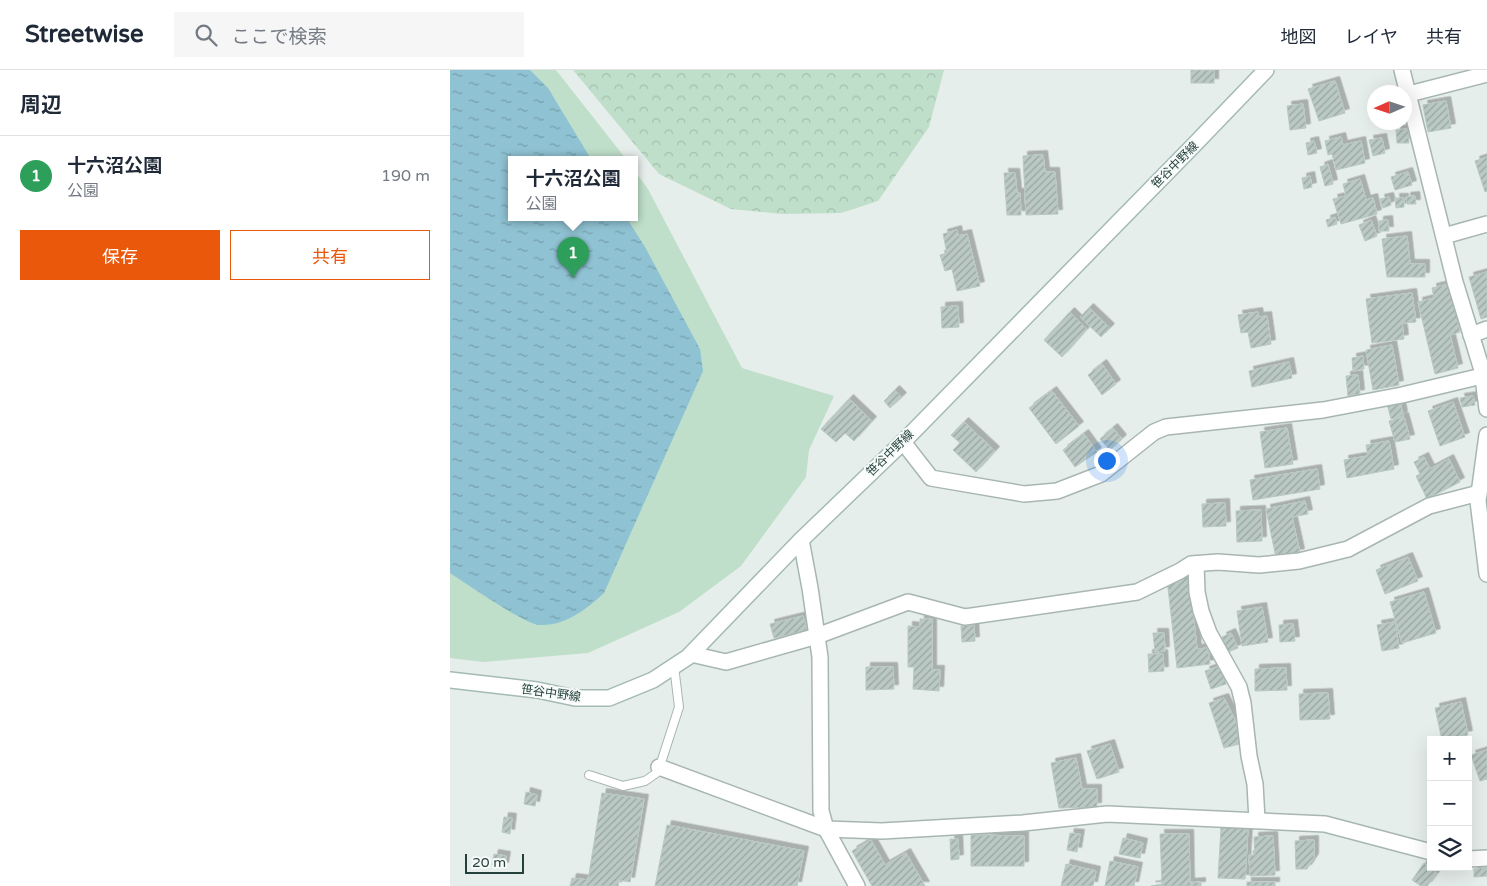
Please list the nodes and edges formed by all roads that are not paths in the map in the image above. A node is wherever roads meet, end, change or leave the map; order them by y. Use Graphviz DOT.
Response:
graph roads {
  1 [pos="1266,70"];
  2 [pos="1402,70"];
  3 [pos="1487,74"];
  4 [pos="1406,85"];
  5 [pos="1412,93"];
  6 [pos="1412,110"];
  7 [pos="1487,224"];
  8 [pos="1444,236"];
  9 [pos="1487,329"];
  10 [pos="1470,334"];
  11 [pos="1482,376"];
  12 [pos="1487,409"];
  13 [pos="1487,435"];
  14 [pos="903,442"];
  15 [pos="1479,493"];
  16 [pos="801,540"];
  17 [pos="1196,564"];
  18 [pos="1487,574"];
  19 [pos="817,636"];
  20 [pos="691,654"];
  21 [pos="674,666"];
  22 [pos="450,680"];
  23 [pos="659,767"];
  24 [pos="589,775"];
  25 [pos="1257,820"];
  26 [pos="826,829"];
  27 [pos="1427,851"];
  28 [pos="1487,858"];
  29 [pos="1472,859"];
  30 [pos="857,886"];
  1 -- 14 [label="street, 笹谷中野線"];
  2 -- 4 [label="street"];
  3 -- 5 [label="street"];
  6 -- 8 [label="street"];
  7 -- 8 [label="street"];
  8 -- 10 [label="street"];
  9 -- 10 [label="street"];
  10 -- 11 [label="street"];
  11 -- 12 [label="street"];
  11 -- 14 [label="street"];
  13 -- 15 [label="street"];
  14 -- 16 [label="street, 笹谷中野線"];
  15 -- 17 [label="street"];
  15 -- 18 [label="street"];
  16 -- 19 [label="street"];
  16 -- 20 [label="street, 笹谷中野線"];
  17 -- 19 [label="street"];
  17 -- 25 [label="street"];
  19 -- 20 [label="street"];
  19 -- 26 [label="street"];
  20 -- 21 [label="street, 笹谷中野線"];
  21 -- 22 [label="street, 笹谷中野線"];
  21 -- 23 [label="lane"];
  23 -- 24 [label="lane"];
  23 -- 26 [label="street"];
  25 -- 26 [label="street"];
  25 -- 27 [label="street"];
  26 -- 30 [label="street"];
  28 -- 29 [label="street"];
}
